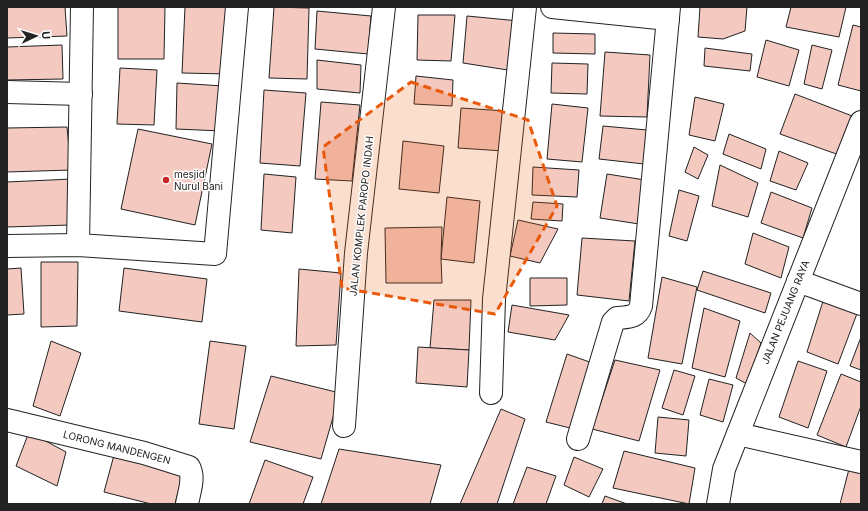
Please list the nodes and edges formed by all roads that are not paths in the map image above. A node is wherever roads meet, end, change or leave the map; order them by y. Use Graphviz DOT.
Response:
graph roads {
  1 [pos="82,7"];
  2 [pos="237,7"];
  3 [pos="384,7"];
  4 [pos="525,7"];
  5 [pos="552,7"];
  6 [pos="668,13"];
  7 [pos="7,92"];
  8 [pos="80,94"];
  9 [pos="861,122"];
  10 [pos="78,245"];
  11 [pos="7,246"];
  12 [pos="798,281"];
  13 [pos="861,304"];
  14 [pos="491,393"];
  15 [pos="7,420"];
  16 [pos="344,426"];
  17 [pos="738,434"];
  18 [pos="578,439"];
  19 [pos="861,462"];
  20 [pos="187,504"];
  21 [pos="718,504"];
  1 -- 8 [label="street"];
  2 -- 10 [label="street"];
  3 -- 16 [label="street, JALAN KOMPLEK PAROPO INDAH"];
  4 -- 14 [label="street"];
  5 -- 6 [label="street"];
  6 -- 18 [label="street"];
  7 -- 8 [label="street"];
  8 -- 10 [label="street"];
  9 -- 12 [label="street, JALAN PEJUANG RAYA"];
  10 -- 11 [label="street"];
  12 -- 13 [label="street"];
  12 -- 17 [label="street, JALAN PEJUANG RAYA"];
  15 -- 20 [label="street, LORONG MANDENGEN"];
  17 -- 19 [label="street"];
  17 -- 21 [label="street, JALAN PEJUANG RAYA"];
}
